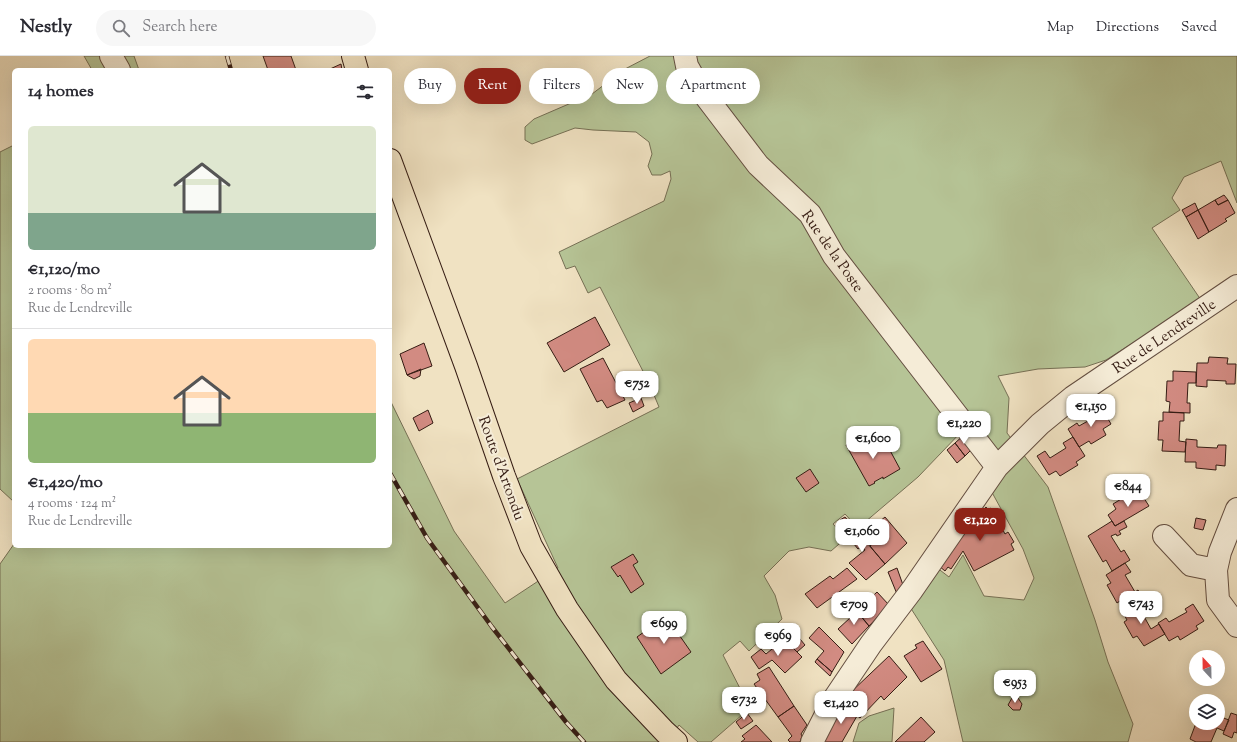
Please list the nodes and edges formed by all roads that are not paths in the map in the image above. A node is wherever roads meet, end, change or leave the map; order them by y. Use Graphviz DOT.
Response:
graph roads {
  1 [pos="111,56"];
  2 [pos="353,56"];
  3 [pos="685,56"];
  4 [pos="118,68"];
  5 [pos="357,68"];
  6 [pos="392,165"];
  7 [pos="1237,286"];
  8 [pos="997,467"];
  9 [pos="1237,509"];
  10 [pos="1164,536"];
  11 [pos="1216,570"];
  12 [pos="1237,626"];
  13 [pos="676,742"];
  14 [pos="812,742"];
  1 -- 4 [label="street"];
  2 -- 5 [label="main road"];
  3 -- 8 [label="street, Rue de la Poste"];
  6 -- 13 [label="main road, Route d'Artondu"];
  7 -- 8 [label="street, Rue de Lendreville"];
  8 -- 14 [label="street, Rue de Lendreville"];
  9 -- 11 [label="street"];
  10 -- 11 [label="street"];
  11 -- 12 [label="street"];
}
